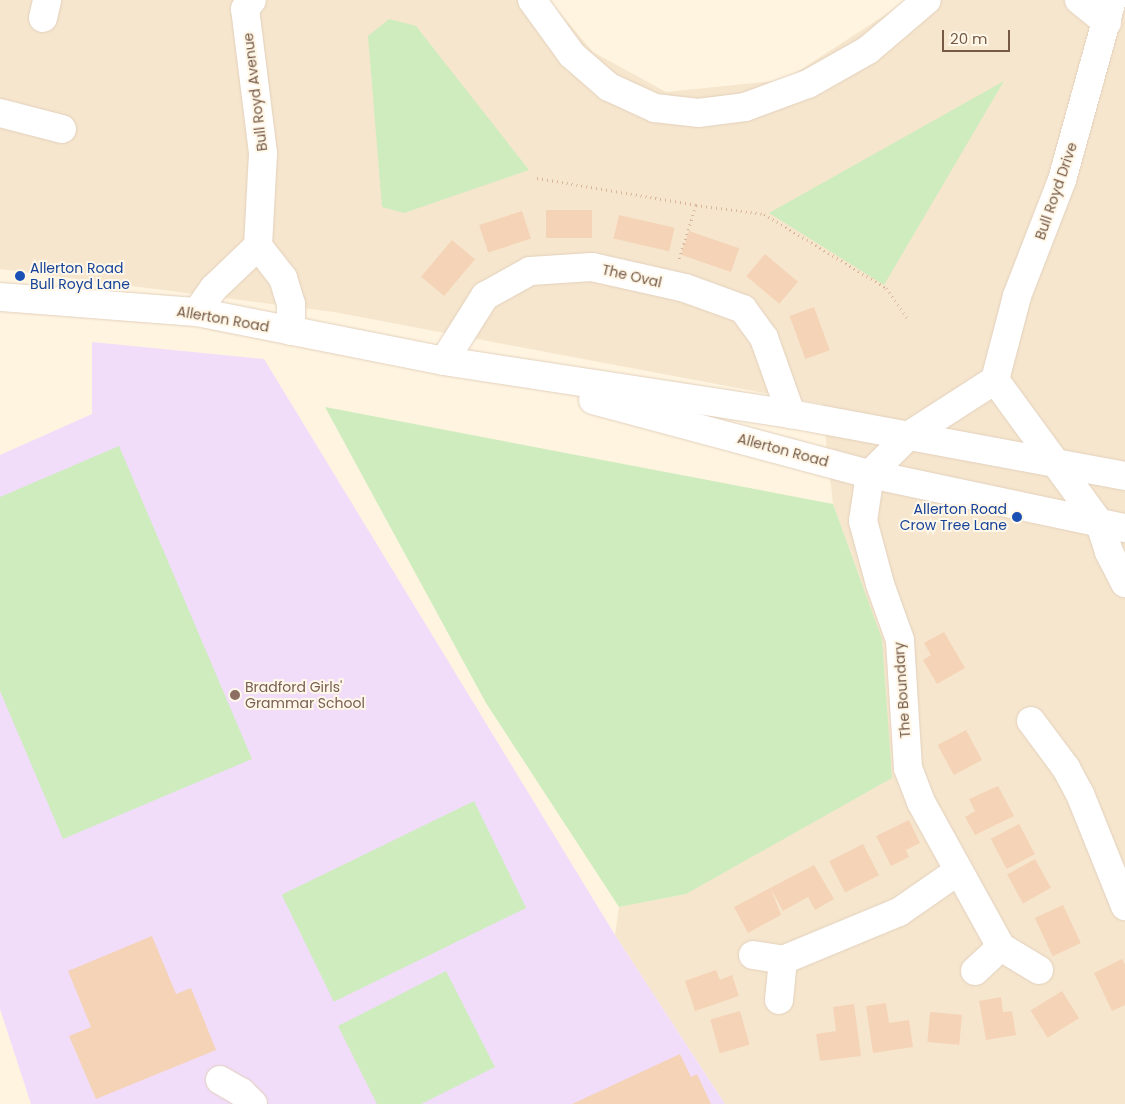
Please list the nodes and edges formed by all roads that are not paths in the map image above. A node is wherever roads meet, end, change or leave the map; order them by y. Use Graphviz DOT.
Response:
graph roads {
  1 [pos="252,0"];
  2 [pos="532,0"];
  3 [pos="927,0"];
  4 [pos="1079,0"];
  5 [pos="1110,12"];
  6 [pos="0,113"];
  7 [pos="62,129"];
  8 [pos="258,246"];
  9 [pos="0,296"];
  10 [pos="197,312"];
  11 [pos="291,331"];
  12 [pos="444,361"];
  13 [pos="995,380"];
  14 [pos="791,414"];
  15 [pos="908,436"];
  16 [pos="1057,464"];
  17 [pos="870,474"];
  18 [pos="1125,476"];
  19 [pos="1113,526"];
  20 [pos="1125,583"];
  21 [pos="1031,721"];
  22 [pos="958,871"];
  23 [pos="1125,906"];
  24 [pos="1001,947"];
  25 [pos="753,955"];
  26 [pos="783,960"];
  27 [pos="1039,970"];
  28 [pos="976,971"];
  29 [pos="779,1000"];
  30 [pos="220,1080"];
  31 [pos="253,1104"];
  1 -- 8 [label="street, Bull Royd Avenue"];
  2 -- 3 [label="street"];
  4 -- 5 [label="street"];
  5 -- 13 [label="street, Bull Royd Drive"];
  6 -- 7 [label="street"];
  8 -- 10 [label="street"];
  8 -- 11 [label="street"];
  9 -- 10 [label="street, Allerton Road"];
  10 -- 11 [label="street, Allerton Road"];
  11 -- 12 [label="street, Allerton Road"];
  12 -- 14 [label="street, Allerton Road"];
  12 -- 14 [label="street, The Oval"];
  12 -- 17 [label="street, Allerton Road"];
  13 -- 15 [label="street"];
  13 -- 16 [label="street"];
  14 -- 15 [label="street, Allerton Road"];
  15 -- 16 [label="street, Allerton Road"];
  15 -- 17 [label="street"];
  16 -- 18 [label="street, Allerton Road"];
  16 -- 19 [label="street"];
  17 -- 19 [label="street, Allerton Road"];
  17 -- 22 [label="street, The Boundary"];
  19 -- 20 [label="street"];
  21 -- 23 [label="street"];
  22 -- 24 [label="street, The Boundary"];
  22 -- 26 [label="street"];
  24 -- 27 [label="street, The Boundary"];
  24 -- 28 [label="street"];
  25 -- 26 [label="street"];
  26 -- 29 [label="street"];
  30 -- 31 [label="street"];
}
